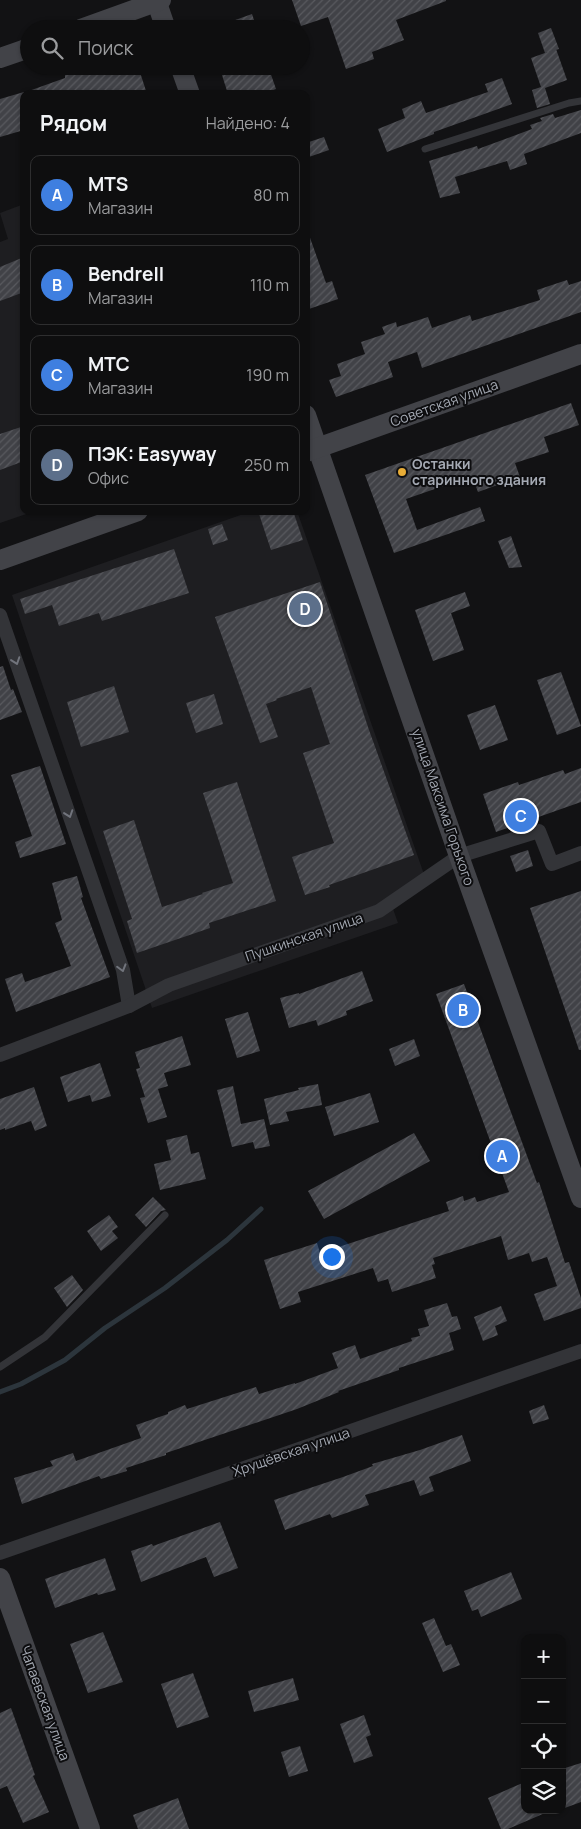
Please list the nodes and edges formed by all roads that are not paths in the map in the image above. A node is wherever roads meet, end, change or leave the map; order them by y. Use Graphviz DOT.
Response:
graph roads {
  1 [pos="158,0"];
  2 [pos="105,20"];
  3 [pos="164,20"];
  4 [pos="20,51"];
  5 [pos="0,58"];
  6 [pos="183,75"];
  7 [pos="189,90"];
  8 [pos="581,101"];
  9 [pos="424,149"];
  10 [pos="581,354"];
  11 [pos="312,450"];
  12 [pos="127,515"];
  13 [pos="0,560"];
  14 [pos="0,615"];
  15 [pos="581,853"];
  16 [pos="459,856"];
  17 [pos="129,1006"];
  18 [pos="0,1055"];
  19 [pos="581,1198"];
  20 [pos="165,1215"];
  21 [pos="581,1351"];
  22 [pos="0,1367"];
  23 [pos="0,1553"];
  24 [pos="0,1578"];
  25 [pos="90,1829"];
  1 -- 2 [label="main road"];
  1 -- 3 [label="main road"];
  4 -- 5 [label="main road"];
  6 -- 7 [label="main road"];
  8 -- 9 [label="lane"];
  10 -- 11 [label="main road, Советская улица"];
  11 -- 16 [label="main road, улица Максима Горького"];
  12 -- 13 [label="main road"];
  14 -- 17 [label="street, one-way"];
  15 -- 16 [label="street, Пушкинская улица"];
  16 -- 17 [label="street, Пушкинская улица"];
  16 -- 19 [label="main road, улица Максима Горького"];
  17 -- 18 [label="street, Пушкинская улица"];
  20 -- 22 [label="lane"];
  21 -- 23 [label="street, Хрущёвская улица"];
  24 -- 25 [label="main road, Чапаевская улица"];
}
